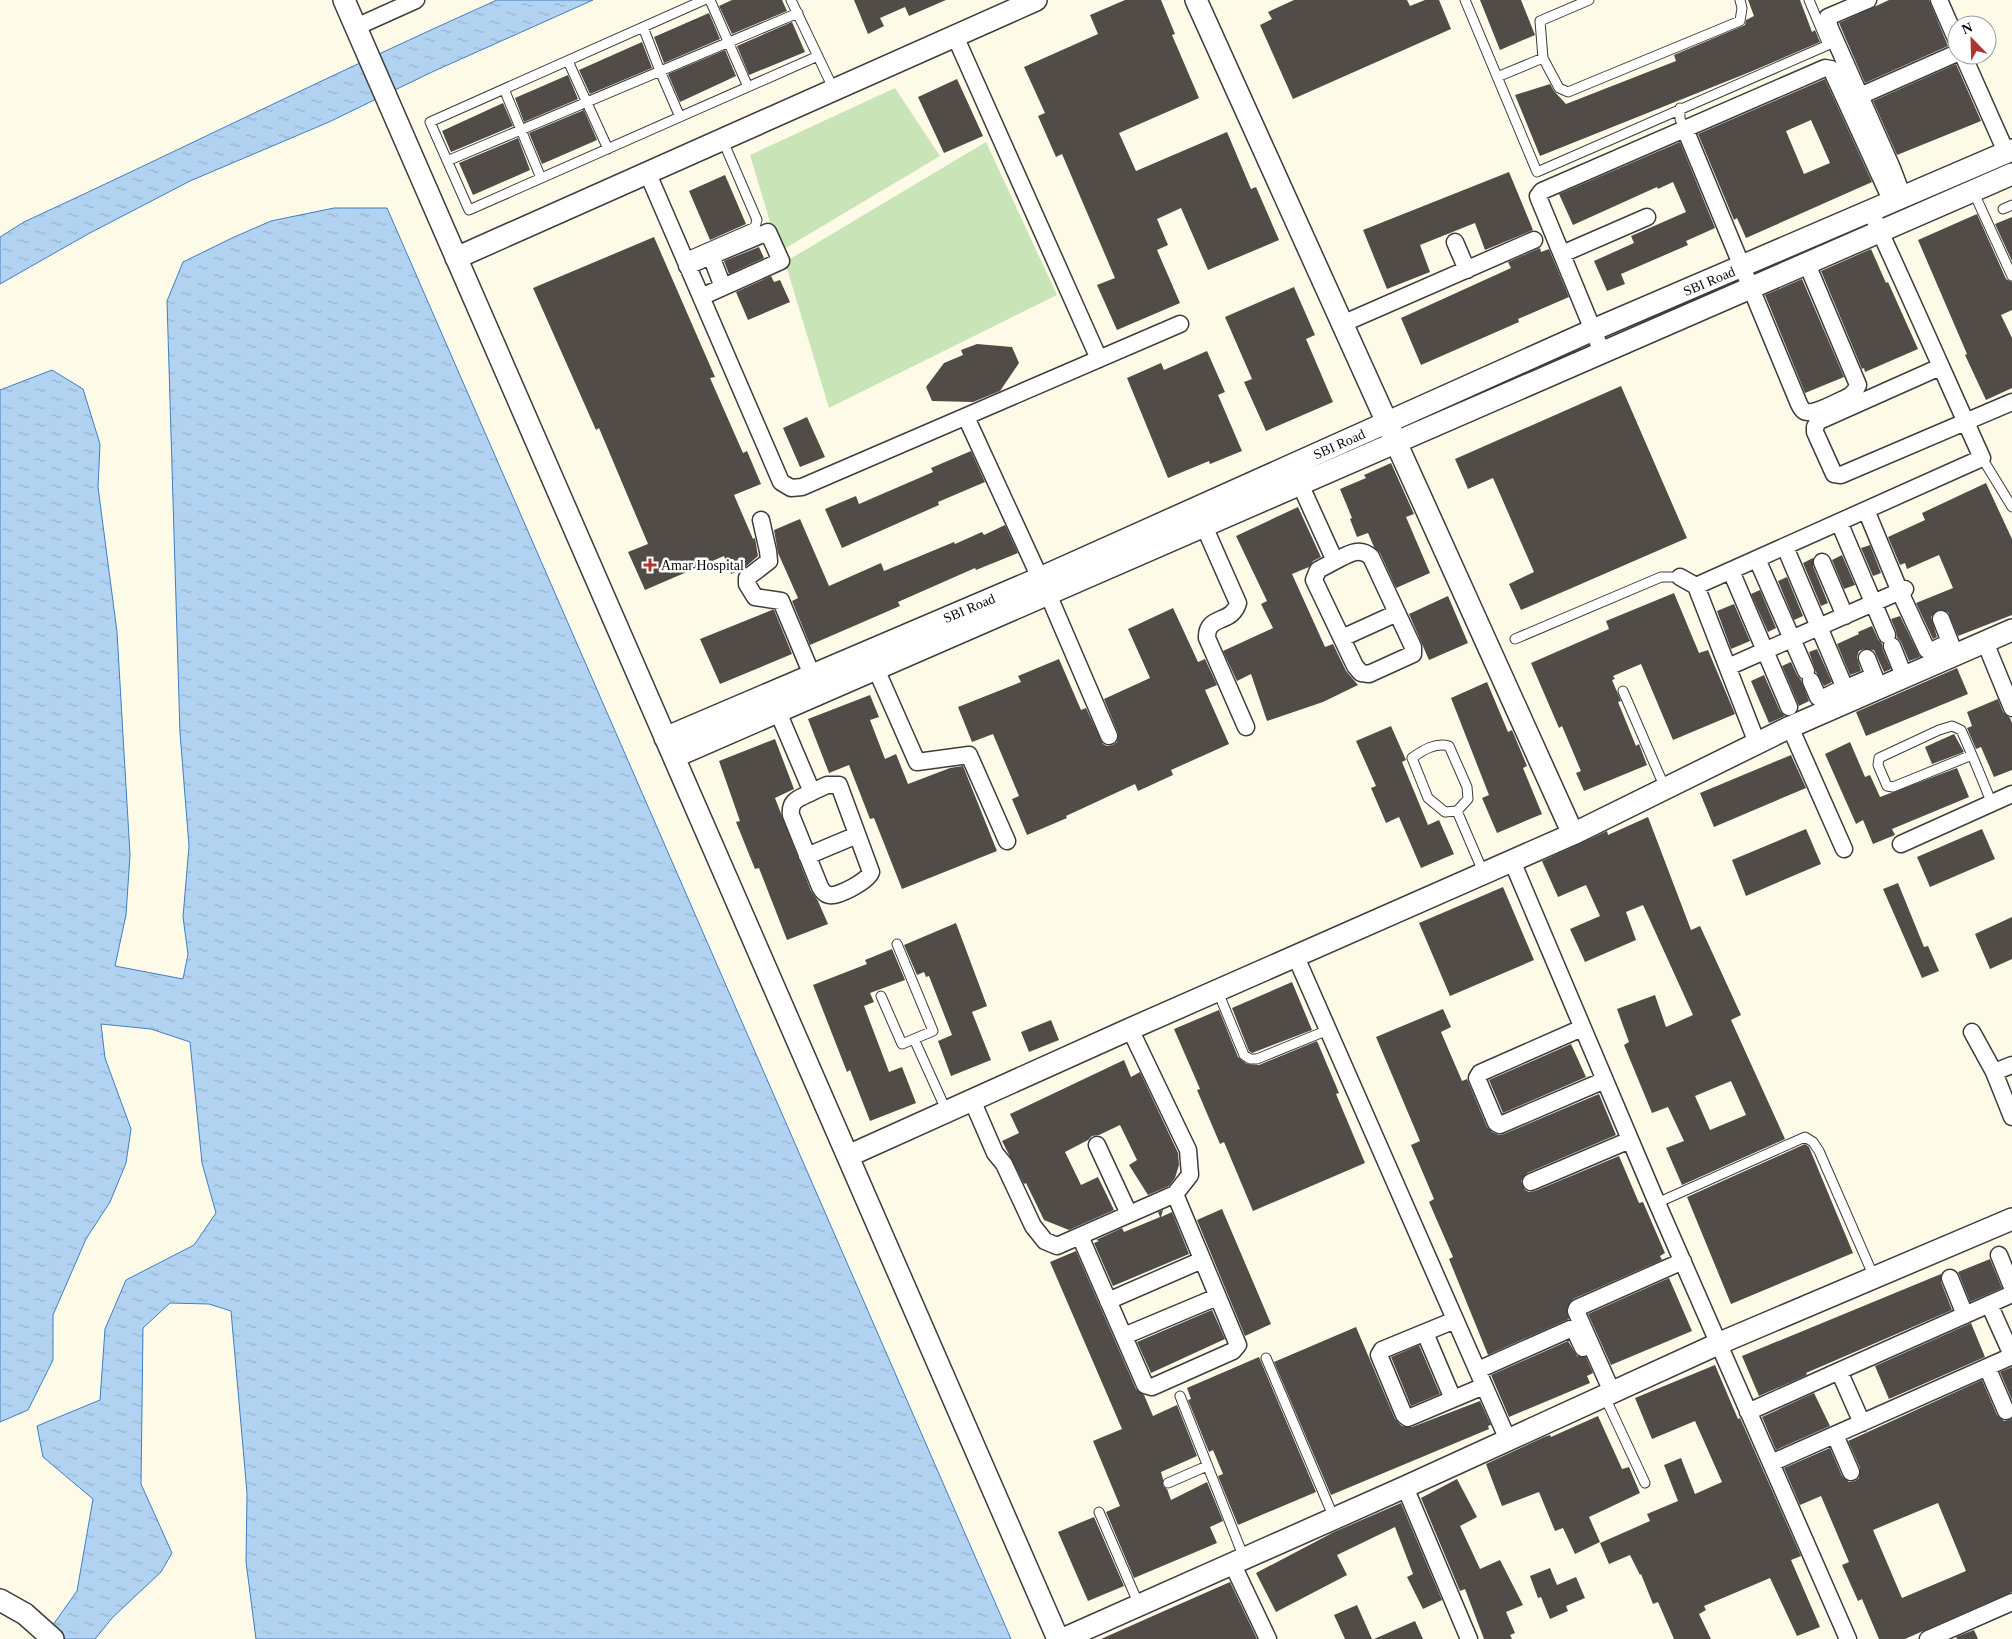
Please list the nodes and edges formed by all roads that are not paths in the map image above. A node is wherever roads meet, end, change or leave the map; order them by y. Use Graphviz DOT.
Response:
graph roads {
  1 [pos="344,0"];
  2 [pos="416,0"];
  3 [pos="704,0"];
  4 [pos="710,0"];
  5 [pos="791,0"];
  6 [pos="1036,0"];
  7 [pos="1196,0"];
  8 [pos="1465,0"];
  9 [pos="1588,0"];
  10 [pos="1740,0"];
  11 [pos="1809,0"];
  12 [pos="1868,0"];
  13 [pos="1939,0"];
  14 [pos="798,13"];
  15 [pos="1947,18"];
  16 [pos="643,27"];
  17 [pos="358,33"];
  18 [pos="956,36"];
  19 [pos="728,43"];
  20 [pos="818,56"];
  21 [pos="1543,58"];
  22 [pos="1947,58"];
  23 [pos="568,60"];
  24 [pos="1968,65"];
  25 [pos="660,71"];
  26 [pos="1497,77"];
  27 [pos="748,87"];
  28 [pos="504,90"];
  29 [pos="835,90"];
  30 [pos="1860,96"];
  31 [pos="587,101"];
  32 [pos="1680,108"];
  33 [pos="680,117"];
  34 [pos="1685,129"];
  35 [pos="521,130"];
  36 [pos="723,141"];
  37 [pos="608,149"];
  38 [pos="2009,151"];
  39 [pos="447,161"];
  40 [pos="1964,171"];
  41 [pos="648,174"];
  42 [pos="2012,174"];
  43 [pos="541,178"];
  44 [pos="1973,191"];
  45 [pos="1898,199"];
  46 [pos="2012,205"];
  47 [pos="2003,209"];
  48 [pos="1871,212"];
  49 [pos="1647,217"];
  50 [pos="1880,231"];
  51 [pos="1534,240"];
  52 [pos="1455,242"];
  53 [pos="1562,254"];
  54 [pos="710,256"];
  55 [pos="456,258"];
  56 [pos="686,262"];
  57 [pos="1807,264"];
  58 [pos="1741,267"];
  59 [pos="1467,270"];
  60 [pos="2012,276"];
  61 [pos="724,287"];
  62 [pos="1750,287"];
  63 [pos="701,297"];
  64 [pos="1180,324"];
  65 [pos="1342,324"];
  66 [pos="1593,330"];
  67 [pos="1602,352"];
  68 [pos="1100,359"];
  69 [pos="1940,367"];
  70 [pos="2012,402"];
  71 [pos="966,417"];
  72 [pos="1387,422"];
  73 [pos="1966,422"];
  74 [pos="1395,443"];
  75 [pos="1982,458"];
  76 [pos="1300,484"];
  77 [pos="2012,507"];
  78 [pos="1866,510"];
  79 [pos="761,520"];
  80 [pos="1839,522"];
  81 [pos="1204,526"];
  82 [pos="1785,546"];
  83 [pos="1757,559"];
  84 [pos="1335,561"];
  85 [pos="1822,562"];
  86 [pos="1731,571"];
  87 [pos="1680,577"];
  88 [pos="1044,586"];
  89 [pos="1696,586"];
  90 [pos="1903,590"];
  91 [pos="1873,604"];
  92 [pos="1397,613"];
  93 [pos="1845,616"];
  94 [pos="1941,619"];
  95 [pos="1820,626"];
  96 [pos="2012,630"];
  97 [pos="1342,638"];
  98 [pos="1516,639"];
  99 [pos="1792,639"];
  100 [pos="1985,642"];
  101 [pos="1953,648"];
  102 [pos="1766,650"];
  103 [pos="1867,658"];
  104 [pos="1728,667"];
  105 [pos="876,669"];
  106 [pos="1902,670"];
  107 [pos="812,675"];
  108 [pos="1878,678"];
  109 [pos="1623,691"];
  110 [pos="1849,691"];
  111 [pos="2012,708"];
  112 [pos="778,712"];
  113 [pos="1790,717"];
  114 [pos="1246,727"];
  115 [pos="1109,736"];
  116 [pos="665,738"];
  117 [pos="1757,743"];
  118 [pos="1972,755"];
  119 [pos="674,757"];
  120 [pos="1665,788"];
  121 [pos="812,792"];
  122 [pos="2012,794"];
  123 [pos="1992,804"];
  124 [pos="1457,811"];
  125 [pos="1573,834"];
  126 [pos="857,835"];
  127 [pos="1007,840"];
  128 [pos="1901,844"];
  129 [pos="1844,848"];
  130 [pos="807,856"];
  131 [pos="1512,861"];
  132 [pos="1484,874"];
  133 [pos="897,944"];
  134 [pos="1296,957"];
  135 [pos="1218,992"];
  136 [pos="881,996"];
  137 [pos="1582,1028"];
  138 [pos="1130,1029"];
  139 [pos="1328,1030"];
  140 [pos="1972,1032"];
  141 [pos="914,1039"];
  142 [pos="2012,1065"];
  143 [pos="1994,1072"];
  144 [pos="1605,1080"];
  145 [pos="972,1100"];
  146 [pos="947,1112"];
  147 [pos="2012,1117"];
  148 [pos="1630,1140"];
  149 [pos="1097,1145"];
  150 [pos="848,1156"];
  151 [pos="1530,1182"];
  152 [pos="1175,1194"];
  153 [pos="1657,1203"];
  154 [pos="1129,1214"];
  155 [pos="2012,1219"];
  156 [pos="1080,1236"];
  157 [pos="1998,1255"];
  158 [pos="1202,1260"];
  159 [pos="1683,1262"];
  160 [pos="1874,1277"];
  161 [pos="1950,1278"];
  162 [pos="2012,1286"];
  163 [pos="2012,1294"];
  164 [pos="1217,1297"];
  165 [pos="1108,1301"];
  166 [pos="1989,1304"];
  167 [pos="1965,1314"];
  168 [pos="1455,1320"];
  169 [pos="1425,1333"];
  170 [pos="1124,1336"];
  171 [pos="1720,1343"];
  172 [pos="2012,1356"];
  173 [pos="1266,1358"];
  174 [pos="1987,1367"];
  175 [pos="1478,1370"];
  176 [pos="1839,1371"];
  177 [pos="1484,1386"];
  178 [pos="1608,1394"];
  179 [pos="1180,1396"];
  180 [pos="1453,1399"];
  181 [pos="2006,1411"];
  182 [pos="1748,1412"];
  183 [pos="1862,1423"];
  184 [pos="1835,1435"];
  185 [pos="1508,1440"];
  186 [pos="1770,1463"];
  187 [pos="1207,1466"];
  188 [pos="1851,1472"];
  189 [pos="1168,1483"];
  190 [pos="1645,1483"];
  191 [pos="1405,1487"];
  192 [pos="1100,1512"];
  193 [pos="1334,1518"];
  194 [pos="1238,1560"];
  195 [pos="0,1600"];
  196 [pos="2012,1602"];
  197 [pos="1139,1605"];
  198 [pos="53,1639"];
  199 [pos="1058,1639"];
  200 [pos="1063,1639"];
  201 [pos="1268,1639"];
  202 [pos="1469,1639"];
  203 [pos="1848,1639"];
  204 [pos="1928,1639"];
  1 -- 17 [label="street"];
  2 -- 17 [label="street"];
  3 -- 16 [label="lane"];
  4 -- 19 [label="lane"];
  5 -- 14 [label="lane"];
  6 -- 18 [label="street"];
  7 -- 65 [label="street"];
  8 -- 26 [label="lane"];
  9 -- 21 [label="lane"];
  10 -- 21 [label="lane"];
  11 -- 32 [label="lane"];
  12 -- 30 [label="street"];
  13 -- 15 [label="street"];
  14 -- 19 [label="lane"];
  14 -- 20 [label="lane"];
  16 -- 23 [label="lane"];
  16 -- 25 [label="lane"];
  17 -- 55 [label="street"];
  18 -- 29 [label="street"];
  18 -- 68 [label="street"];
  19 -- 25 [label="lane"];
  19 -- 27 [label="lane"];
  20 -- 27 [label="lane"];
  20 -- 29 [label="lane"];
  21 -- 26 [label="lane"];
  22 -- 30 [label="street"];
  23 -- 28 [label="lane"];
  23 -- 31 [label="lane"];
  24 -- 38 [label="street"];
  25 -- 31 [label="lane"];
  25 -- 33 [label="lane"];
  26 -- 32 [label="lane"];
  27 -- 33 [label="lane"];
  28 -- 35 [label="lane"];
  28 -- 39 [label="lane"];
  29 -- 36 [label="street"];
  30 -- 45 [label="street"];
  31 -- 35 [label="lane"];
  31 -- 37 [label="lane"];
  32 -- 34 [label="lane"];
  33 -- 37 [label="lane"];
  34 -- 45 [label="street"];
  34 -- 53 [label="street"];
  34 -- 58 [label="street"];
  35 -- 39 [label="lane"];
  35 -- 43 [label="lane"];
  36 -- 41 [label="street"];
  36 -- 56 [label="lane"];
  37 -- 43 [label="lane"];
  38 -- 40 [label="street, SBI Road"];
  39 -- 43 [label="lane"];
  40 -- 44 [label="street"];
  40 -- 45 [label="street, SBI Road"];
  41 -- 55 [label="street"];
  41 -- 56 [label="street"];
  42 -- 44 [label="street, SBI Road"];
  44 -- 50 [label="street, SBI Road"];
  44 -- 60 [label="lane"];
  45 -- 48 [label="street, SBI Road"];
  46 -- 47 [label="lane"];
  48 -- 50 [label="street"];
  48 -- 58 [label="street, SBI Road"];
  49 -- 53 [label="street"];
  50 -- 57 [label="street, SBI Road"];
  50 -- 69 [label="street"];
  51 -- 59 [label="street"];
  52 -- 59 [label="street"];
  53 -- 66 [label="street"];
  54 -- 56 [label="street"];
  54 -- 61 [label="street"];
  54 -- 61 [label="street"];
  55 -- 116 [label="street"];
  56 -- 63 [label="street"];
  57 -- 62 [label="street, SBI Road"];
  57 -- 62 [label="street"];
  58 -- 62 [label="street"];
  58 -- 66 [label="street, SBI Road"];
  59 -- 65 [label="street"];
  61 -- 63 [label="street"];
  62 -- 67 [label="street, SBI Road"];
  63 -- 71 [label="street"];
  64 -- 68 [label="street"];
  65 -- 72 [label="street"];
  66 -- 67 [label="street"];
  66 -- 72 [label="street, SBI Road"];
  67 -- 74 [label="street, SBI Road"];
  68 -- 71 [label="street"];
  69 -- 73 [label="street"];
  69 -- 73 [label="street"];
  70 -- 73 [label="street"];
  71 -- 88 [label="street"];
  72 -- 74 [label="street"];
  72 -- 88 [label="street, SBI Road"];
  73 -- 75 [label="street"];
  74 -- 76 [label="street, SBI Road"];
  74 -- 125 [label="street"];
  75 -- 77 [label="lane"];
  75 -- 78 [label="street"];
  76 -- 81 [label="street, SBI Road"];
  76 -- 84 [label="street"];
  78 -- 80 [label="street"];
  78 -- 90 [label="street"];
  79 -- 107 [label="street"];
  80 -- 82 [label="street"];
  80 -- 91 [label="street"];
  81 -- 88 [label="street, SBI Road"];
  81 -- 114 [label="street"];
  82 -- 83 [label="street"];
  82 -- 95 [label="street"];
  83 -- 86 [label="street"];
  83 -- 99 [label="street"];
  84 -- 92 [label="street"];
  84 -- 97 [label="street"];
  85 -- 93 [label="street"];
  86 -- 89 [label="street"];
  86 -- 102 [label="street"];
  87 -- 89 [label="street"];
  87 -- 98 [label="lane"];
  88 -- 105 [label="street, SBI Road"];
  88 -- 107 [label="street, SBI Road"];
  88 -- 115 [label="street"];
  89 -- 104 [label="street"];
  90 -- 91 [label="street"];
  90 -- 101 [label="street"];
  91 -- 93 [label="street"];
  91 -- 106 [label="street"];
  92 -- 97 [label="street"];
  92 -- 97 [label="street"];
  93 -- 95 [label="street"];
  94 -- 101 [label="street"];
  95 -- 99 [label="street"];
  95 -- 110 [label="street"];
  96 -- 100 [label="street"];
  99 -- 102 [label="street"];
  99 -- 110 [label="street"];
  100 -- 101 [label="street"];
  100 -- 111 [label="street"];
  101 -- 106 [label="street"];
  102 -- 104 [label="street"];
  102 -- 113 [label="street"];
  103 -- 108 [label="street"];
  104 -- 117 [label="street"];
  105 -- 112 [label="street, SBI Road"];
  105 -- 127 [label="street"];
  106 -- 108 [label="street"];
  107 -- 116 [label="street, SBI Road"];
  108 -- 110 [label="street"];
  109 -- 120 [label="lane"];
  110 -- 113 [label="street"];
  112 -- 119 [label="street, SBI Road"];
  112 -- 121 [label="street"];
  113 -- 117 [label="street"];
  113 -- 129 [label="street"];
  116 -- 119 [label="street"];
  117 -- 120 [label="street"];
  118 -- 118 [label="lane"];
  118 -- 123 [label="lane"];
  119 -- 150 [label="street"];
  120 -- 125 [label="street"];
  121 -- 126 [label="street"];
  121 -- 130 [label="street"];
  122 -- 123 [label="street"];
  123 -- 128 [label="street"];
  124 -- 124 [label="lane"];
  124 -- 132 [label="lane"];
  125 -- 131 [label="street"];
  126 -- 130 [label="street"];
  126 -- 130 [label="street"];
  131 -- 132 [label="street"];
  131 -- 137 [label="street"];
  132 -- 134 [label="street"];
  133 -- 141 [label="lane"];
  134 -- 135 [label="street"];
  134 -- 139 [label="street"];
  135 -- 138 [label="street"];
  135 -- 139 [label="lane"];
  136 -- 141 [label="lane"];
  137 -- 144 [label="street"];
  137 -- 144 [label="street"];
  138 -- 145 [label="street"];
  138 -- 152 [label="street"];
  139 -- 168 [label="street"];
  140 -- 143 [label="street"];
  141 -- 146 [label="lane"];
  142 -- 143 [label="street"];
  143 -- 147 [label="street"];
  144 -- 148 [label="street"];
  145 -- 146 [label="street"];
  145 -- 156 [label="street"];
  146 -- 150 [label="street"];
  148 -- 151 [label="street"];
  148 -- 153 [label="street"];
  149 -- 154 [label="street"];
  150 -- 199 [label="street"];
  152 -- 154 [label="street"];
  152 -- 158 [label="street"];
  153 -- 159 [label="street"];
  153 -- 160 [label="lane"];
  154 -- 156 [label="street"];
  155 -- 160 [label="street"];
  156 -- 165 [label="street"];
  157 -- 162 [label="street"];
  158 -- 164 [label="street"];
  158 -- 165 [label="street"];
  159 -- 171 [label="street"];
  159 -- 178 [label="street"];
  160 -- 171 [label="street"];
  161 -- 167 [label="street"];
  163 -- 166 [label="street"];
  164 -- 170 [label="street"];
  164 -- 170 [label="street"];
  165 -- 170 [label="street"];
  166 -- 167 [label="street"];
  166 -- 172 [label="street"];
  167 -- 176 [label="street"];
  168 -- 169 [label="street"];
  168 -- 175 [label="street"];
  169 -- 180 [label="street"];
  169 -- 180 [label="street"];
  171 -- 178 [label="street"];
  171 -- 182 [label="street"];
  172 -- 174 [label="street"];
  173 -- 193 [label="lane"];
  174 -- 181 [label="street"];
  174 -- 183 [label="street"];
  175 -- 177 [label="street"];
  175 -- 178 [label="street"];
  176 -- 182 [label="street"];
  176 -- 183 [label="street"];
  177 -- 180 [label="street"];
  177 -- 185 [label="street"];
  178 -- 185 [label="street"];
  178 -- 190 [label="lane"];
  179 -- 187 [label="lane"];
  182 -- 186 [label="street"];
  183 -- 184 [label="street"];
  184 -- 186 [label="street"];
  184 -- 188 [label="street"];
  185 -- 191 [label="street"];
  186 -- 203 [label="street"];
  187 -- 189 [label="lane"];
  187 -- 194 [label="lane"];
  191 -- 193 [label="street"];
  191 -- 202 [label="street"];
  192 -- 197 [label="lane"];
  193 -- 194 [label="street"];
  194 -- 197 [label="street"];
  194 -- 201 [label="street"];
  195 -- 198 [label="street"];
  196 -- 204 [label="street"];
  197 -- 200 [label="street"];
}
